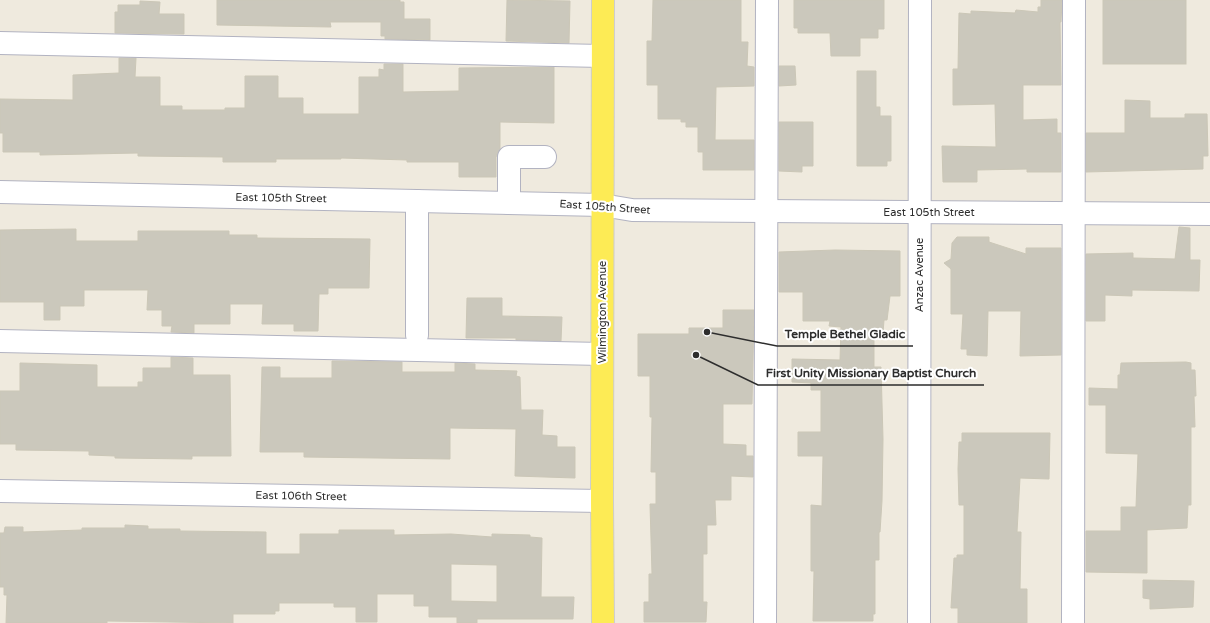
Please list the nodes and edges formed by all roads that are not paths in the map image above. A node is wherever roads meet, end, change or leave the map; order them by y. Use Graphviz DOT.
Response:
graph roads {
  1 [pos="603,0"];
  2 [pos="767,0"];
  3 [pos="920,0"];
  4 [pos="1074,0"];
  5 [pos="0,43"];
  6 [pos="602,56"];
  7 [pos="545,157"];
  8 [pos="0,192"];
  9 [pos="417,200"];
  10 [pos="509,203"];
  11 [pos="602,205"];
  12 [pos="766,210"];
  13 [pos="919,212"];
  14 [pos="1072,213"];
  15 [pos="1210,214"];
  16 [pos="417,335"];
  17 [pos="0,341"];
  18 [pos="602,354"];
  19 [pos="0,491"];
  20 [pos="602,501"];
  21 [pos="603,623"];
  22 [pos="765,623"];
  23 [pos="919,623"];
  24 [pos="1073,623"];
  1 -- 6 [label="main road, Wilmington Avenue"];
  2 -- 12 [label="street"];
  3 -- 13 [label="street, Anzac Avenue"];
  4 -- 14 [label="street"];
  5 -- 6 [label="street"];
  6 -- 11 [label="main road, Wilmington Avenue"];
  7 -- 10 [label="street"];
  8 -- 9 [label="street, East 105th Street"];
  9 -- 10 [label="street, East 105th Street"];
  9 -- 16 [label="street"];
  10 -- 11 [label="street, East 105th Street"];
  11 -- 12 [label="street, East 105th Street"];
  11 -- 18 [label="main road, Wilmington Avenue"];
  12 -- 13 [label="street, East 105th Street"];
  12 -- 22 [label="street"];
  13 -- 14 [label="street, East 105th Street"];
  13 -- 23 [label="street, Anzac Avenue"];
  14 -- 15 [label="street, East 105th Street"];
  14 -- 24 [label="street"];
  17 -- 18 [label="street"];
  18 -- 20 [label="main road, Wilmington Avenue"];
  19 -- 20 [label="street, East 106th Street"];
  20 -- 21 [label="main road, Wilmington Avenue"];
}
